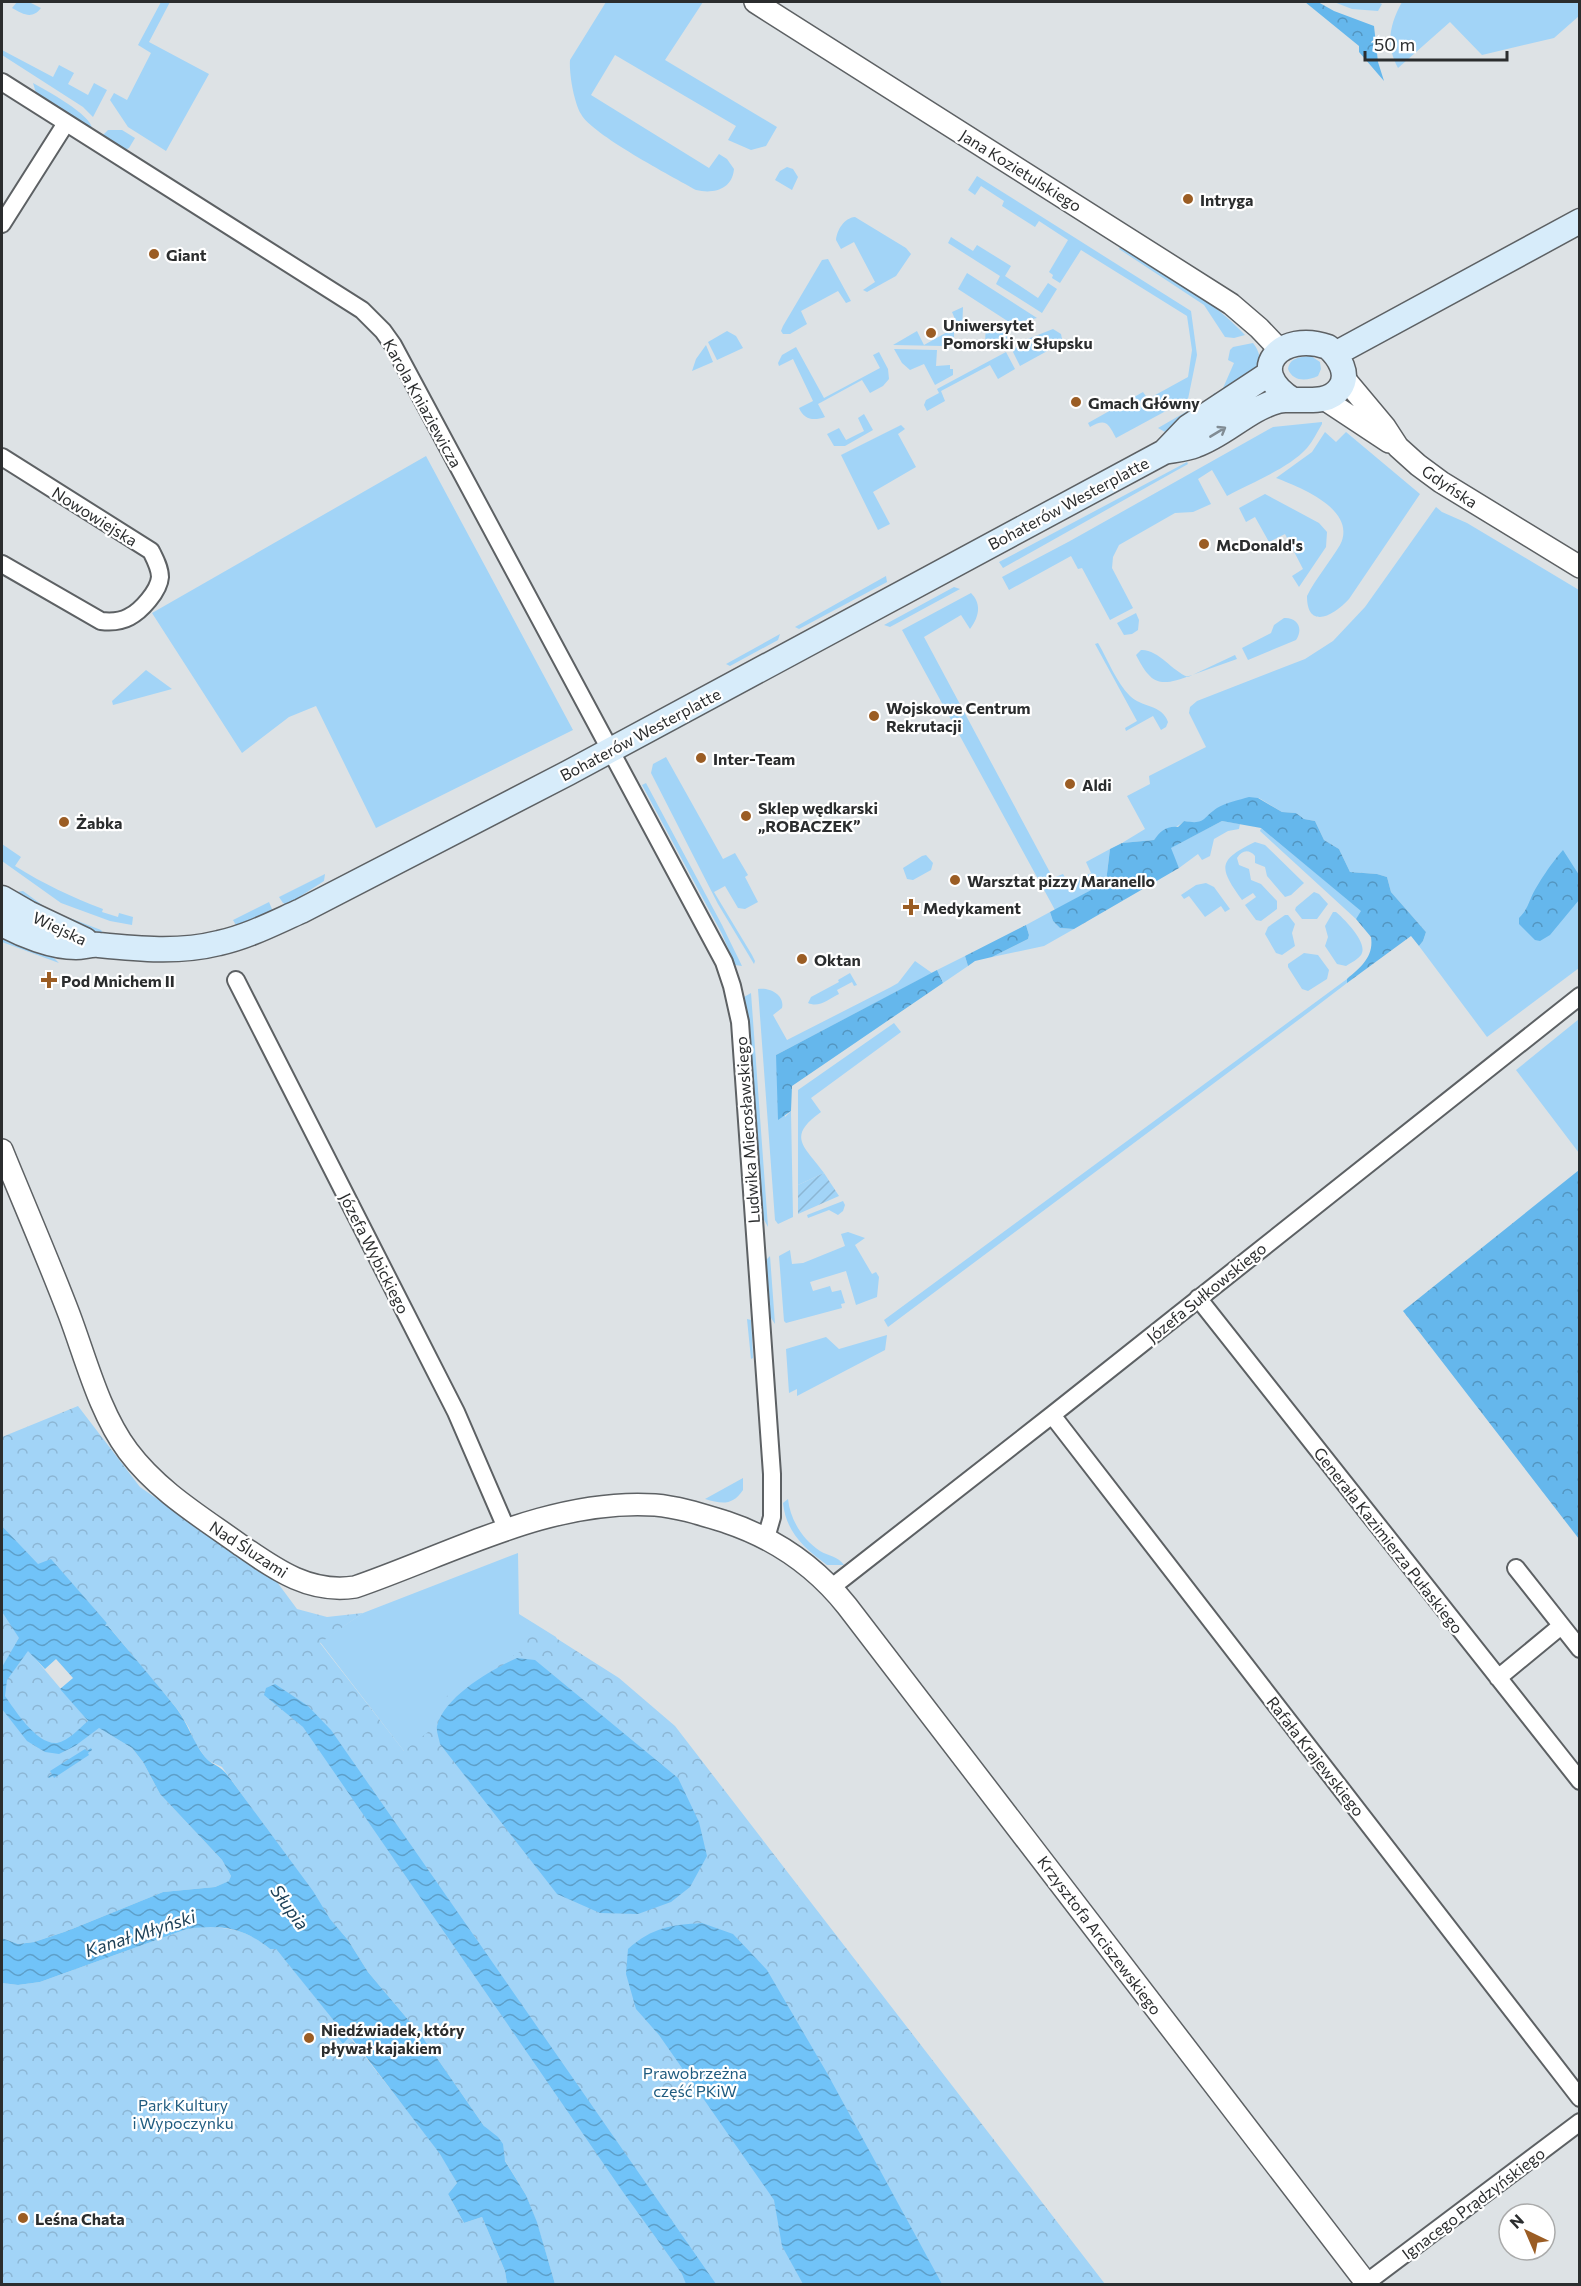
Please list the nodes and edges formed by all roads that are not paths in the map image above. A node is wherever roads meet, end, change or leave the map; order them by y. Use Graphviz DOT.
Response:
graph roads {
  1 [pos="754,2"];
  2 [pos="2,82"];
  3 [pos="66,123"];
  4 [pos="1580,221"];
  5 [pos="2,224"];
  6 [pos="1279,349"];
  7 [pos="1335,354"];
  8 [pos="1270,372"];
  9 [pos="1344,378"];
  10 [pos="1324,399"];
  11 [pos="1293,400"];
  12 [pos="1398,447"];
  13 [pos="1164,452"];
  14 [pos="2,457"];
  15 [pos="2,564"];
  16 [pos="1580,567"];
  17 [pos="611,750"];
  18 [pos="2,898"];
  19 [pos="2,924"];
  20 [pos="96,945"];
  21 [pos="236,980"];
  22 [pos="1580,996"];
  23 [pos="2,1150"];
  24 [pos="1198,1298"];
  25 [pos="1052,1415"];
  26 [pos="507,1530"];
  27 [pos="766,1538"];
  28 [pos="1516,1568"];
  29 [pos="832,1587"];
  30 [pos="1562,1626"];
  31 [pos="1580,1649"];
  32 [pos="1498,1678"];
  33 [pos="1580,1781"];
  34 [pos="1580,2098"];
  35 [pos="1580,2122"];
  36 [pos="1367,2284"];
  1 -- 6 [label="street, Jana Kozietulskiego"];
  2 -- 3 [label="street, Karola Kniaziewicza"];
  3 -- 5 [label="street"];
  3 -- 17 [label="street, Karola Kniaziewicza"];
  4 -- 7 [label="main road"];
  6 -- 7 [label="main road"];
  6 -- 8 [label="main road"];
  7 -- 9 [label="main road"];
  8 -- 11 [label="main road"];
  8 -- 13 [label="main road, Bohaterów Westerplatte"];
  9 -- 10 [label="main road"];
  9 -- 12 [label="street, Gdyńska"];
  10 -- 11 [label="main road"];
  10 -- 12 [label="street"];
  13 -- 11 [label="main road, Bohaterów Westerplatte, one-way"];
  12 -- 16 [label="street, Gdyńska"];
  13 -- 17 [label="main road, Bohaterów Westerplatte"];
  14 -- 15 [label="street, Nowowiejska"];
  17 -- 20 [label="main road, Bohaterów Westerplatte"];
  17 -- 27 [label="street, Ludwika Mierosławskiego"];
  18 -- 20 [label="main road, Wiejska"];
  19 -- 20 [label="main road, Wiejska"];
  21 -- 26 [label="street, Józefa Wybickiego"];
  22 -- 24 [label="street, Józefa Sułkowskiego"];
  23 -- 26 [label="street, Nad Śluzami"];
  24 -- 25 [label="street, Józefa Sułkowskiego"];
  24 -- 32 [label="street, Generała Kazimierza Pułaskiego"];
  25 -- 29 [label="street, Józefa Sułkowskiego"];
  25 -- 34 [label="street, Rafała Krajewskiego"];
  26 -- 27 [label="street, Nad Śluzami"];
  27 -- 29 [label="street, Nad Śluzami"];
  28 -- 30 [label="street"];
  29 -- 36 [label="street, Krzysztofa Arciszewskiego"];
  30 -- 31 [label="street"];
  30 -- 32 [label="street"];
  32 -- 33 [label="street, Generała Kazimierza Pułaskiego"];
  35 -- 36 [label="street, Ignacego Prądzyńskiego"];
}
